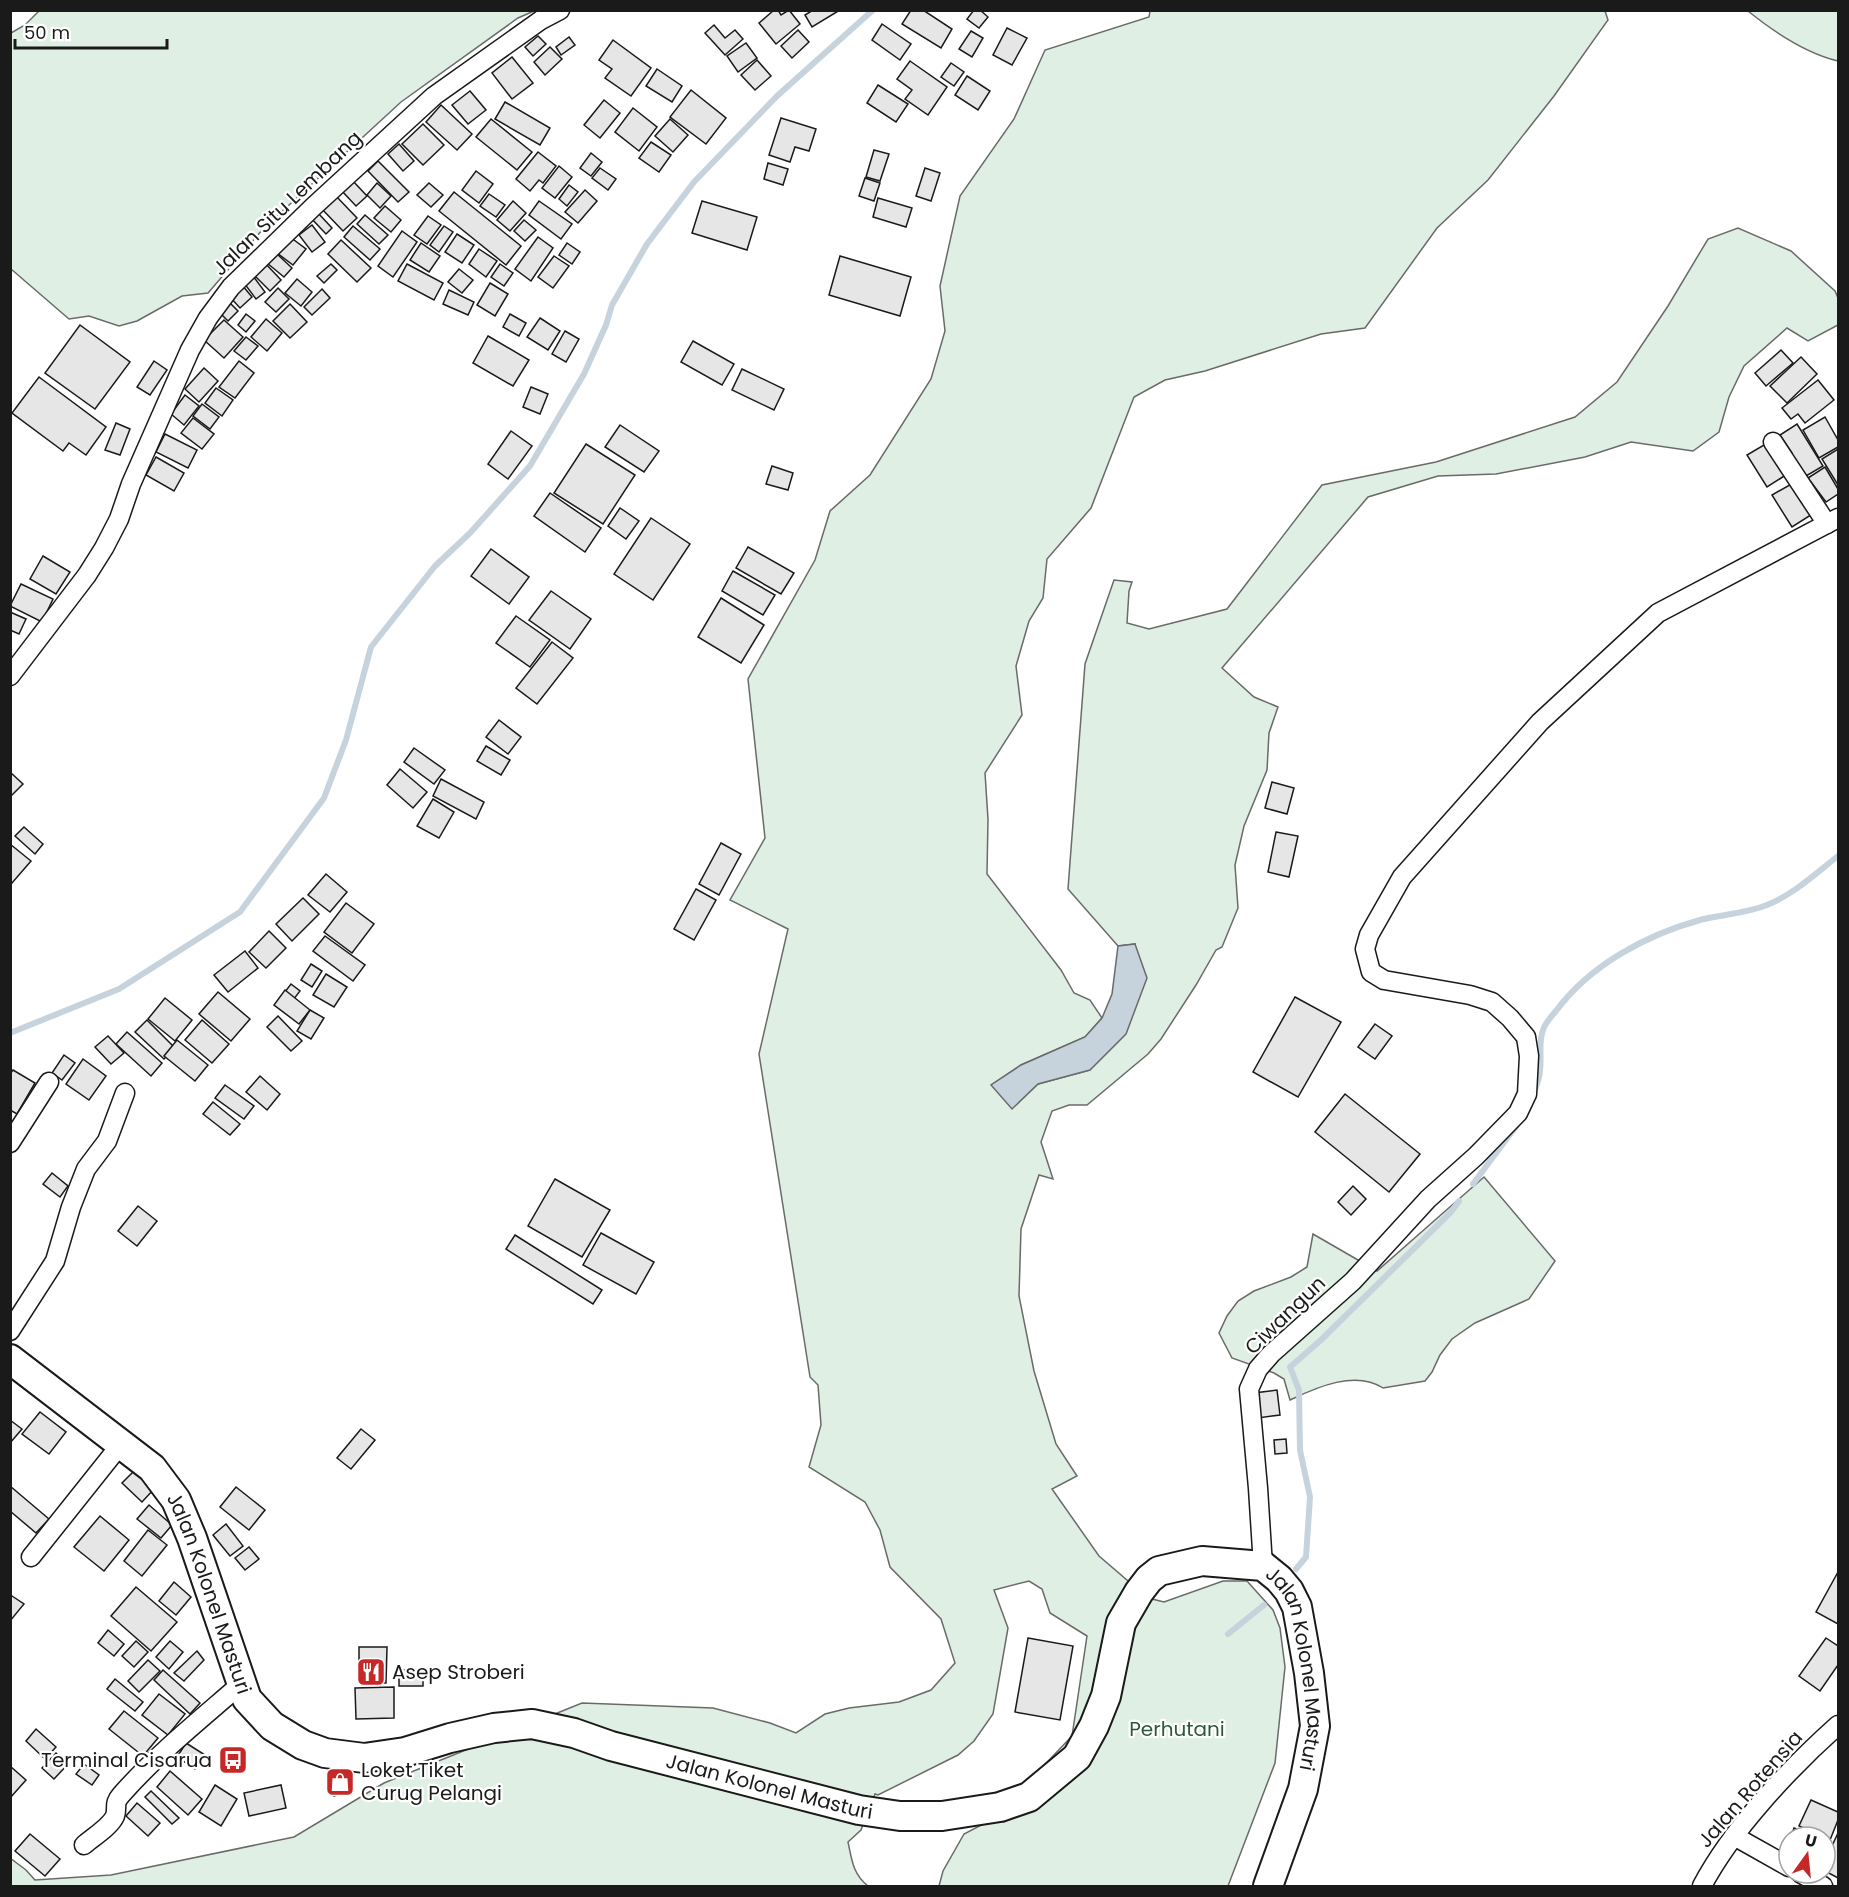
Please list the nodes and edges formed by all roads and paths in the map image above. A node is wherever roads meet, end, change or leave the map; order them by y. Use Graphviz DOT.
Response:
graph roads {
  1 [pos="560,10"];
  2 [pos="1773,442"];
  3 [pos="1833,521"];
  4 [pos="10,676"];
  5 [pos="49,1082"];
  6 [pos="125,1094"];
  7 [pos="10,1143"];
  8 [pos="10,1331"];
  9 [pos="10,1359"];
  10 [pos="121,1444"];
  11 [pos="31,1557"];
  12 [pos="1263,1566"];
  13 [pos="241,1684"];
  14 [pos="1839,1725"];
  15 [pos="1734,1836"];
  16 [pos="84,1845"];
  17 [pos="1777,1860"];
  18 [pos="1268,1887"];
  19 [pos="1702,1887"];
  1 -- 4 [label="street, Jalan Situ Lembang"];
  2 -- 3 [label="street"];
  3 -- 12 [label="street, Ciwangun"];
  5 -- 7 [label="street"];
  6 -- 8 [label="street"];
  9 -- 10 [label="main road, Jalan Kolonel Masturi"];
  10 -- 11 [label="street"];
  10 -- 13 [label="main road, Jalan Kolonel Masturi"];
  12 -- 13 [label="main road, Jalan Kolonel Masturi"];
  12 -- 18 [label="main road, Jalan Kolonel Masturi"];
  13 -- 16 [label="street"];
  14 -- 15 [label="street, Jalan Rotensia"];
  15 -- 17 [label="street"];
  15 -- 19 [label="street, Jalan Rotensia"];
}
